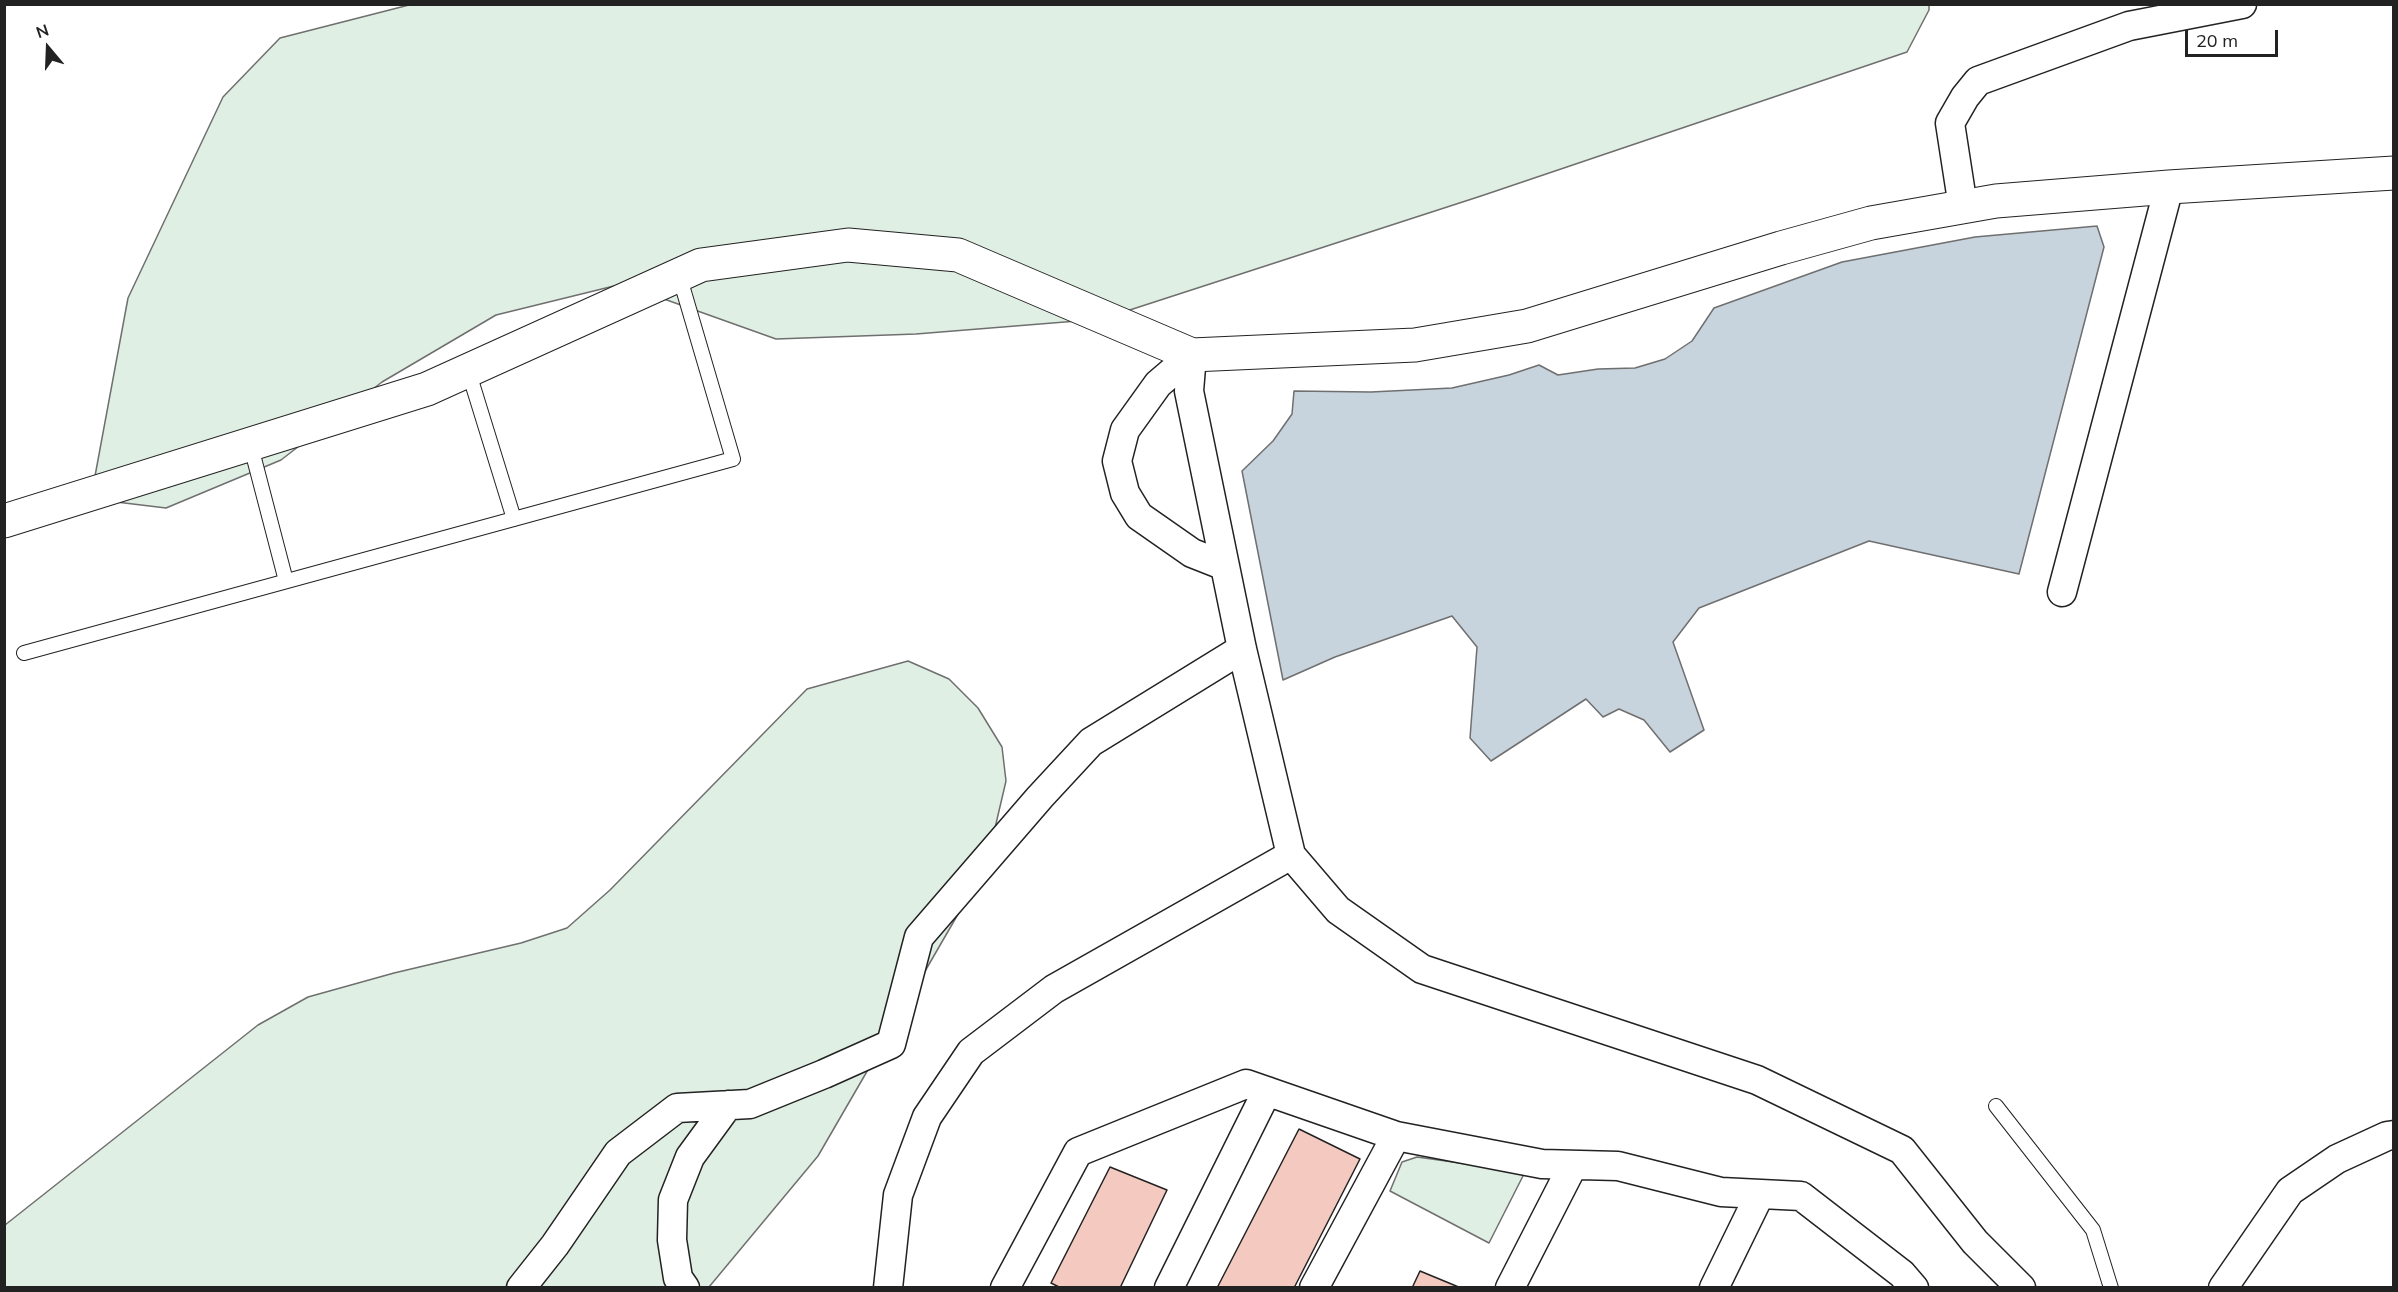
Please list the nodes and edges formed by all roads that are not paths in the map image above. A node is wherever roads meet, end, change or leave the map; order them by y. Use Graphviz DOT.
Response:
graph roads {
  1 [pos="2242,4"];
  2 [pos="2394,173"];
  3 [pos="2169,188"];
  4 [pos="1963,207"];
  5 [pos="679,275"];
  6 [pos="1192,355"];
  7 [pos="468,370"];
  8 [pos="250,443"];
  9 [pos="514,519"];
  10 [pos="4,521"];
  11 [pos="1225,566"];
  12 [pos="286,581"];
  13 [pos="2062,592"];
  14 [pos="1242,649"];
  15 [pos="24,653"];
  16 [pos="1292,855"];
  17 [pos="1268,1091"];
  18 [pos="728,1105"];
  19 [pos="1996,1106"];
  20 [pos="2394,1135"];
  21 [pos="1396,1136"];
  22 [pos="1573,1165"];
  23 [pos="1760,1194"];
  24 [pos="520,1287"];
  25 [pos="685,1287"];
  26 [pos="888,1287"];
  27 [pos="1005,1287"];
  28 [pos="1169,1287"];
  29 [pos="1314,1287"];
  30 [pos="1510,1287"];
  31 [pos="1714,1287"];
  32 [pos="1914,1287"];
  33 [pos="2021,1287"];
  34 [pos="2112,1287"];
  35 [pos="2223,1287"];
  1 -- 4 [label="street"];
  2 -- 3 [label="street"];
  3 -- 4 [label="street"];
  3 -- 13 [label="street"];
  4 -- 6 [label="street"];
  5 -- 6 [label="street"];
  5 -- 7 [label="street"];
  5 -- 9 [label="lane"];
  6 -- 11 [label="street"];
  6 -- 11 [label="street"];
  7 -- 8 [label="street"];
  7 -- 9 [label="lane"];
  8 -- 10 [label="street"];
  8 -- 12 [label="lane"];
  9 -- 12 [label="lane"];
  11 -- 14 [label="street"];
  12 -- 15 [label="lane"];
  14 -- 16 [label="street"];
  14 -- 18 [label="street"];
  16 -- 26 [label="street"];
  16 -- 33 [label="street"];
  17 -- 21 [label="street"];
  17 -- 27 [label="street"];
  17 -- 28 [label="street"];
  18 -- 24 [label="street"];
  18 -- 25 [label="street"];
  19 -- 34 [label="lane"];
  20 -- 35 [label="street"];
  21 -- 22 [label="street"];
  21 -- 29 [label="street"];
  22 -- 23 [label="street"];
  22 -- 30 [label="street"];
  23 -- 31 [label="street"];
  23 -- 32 [label="street"];
}
